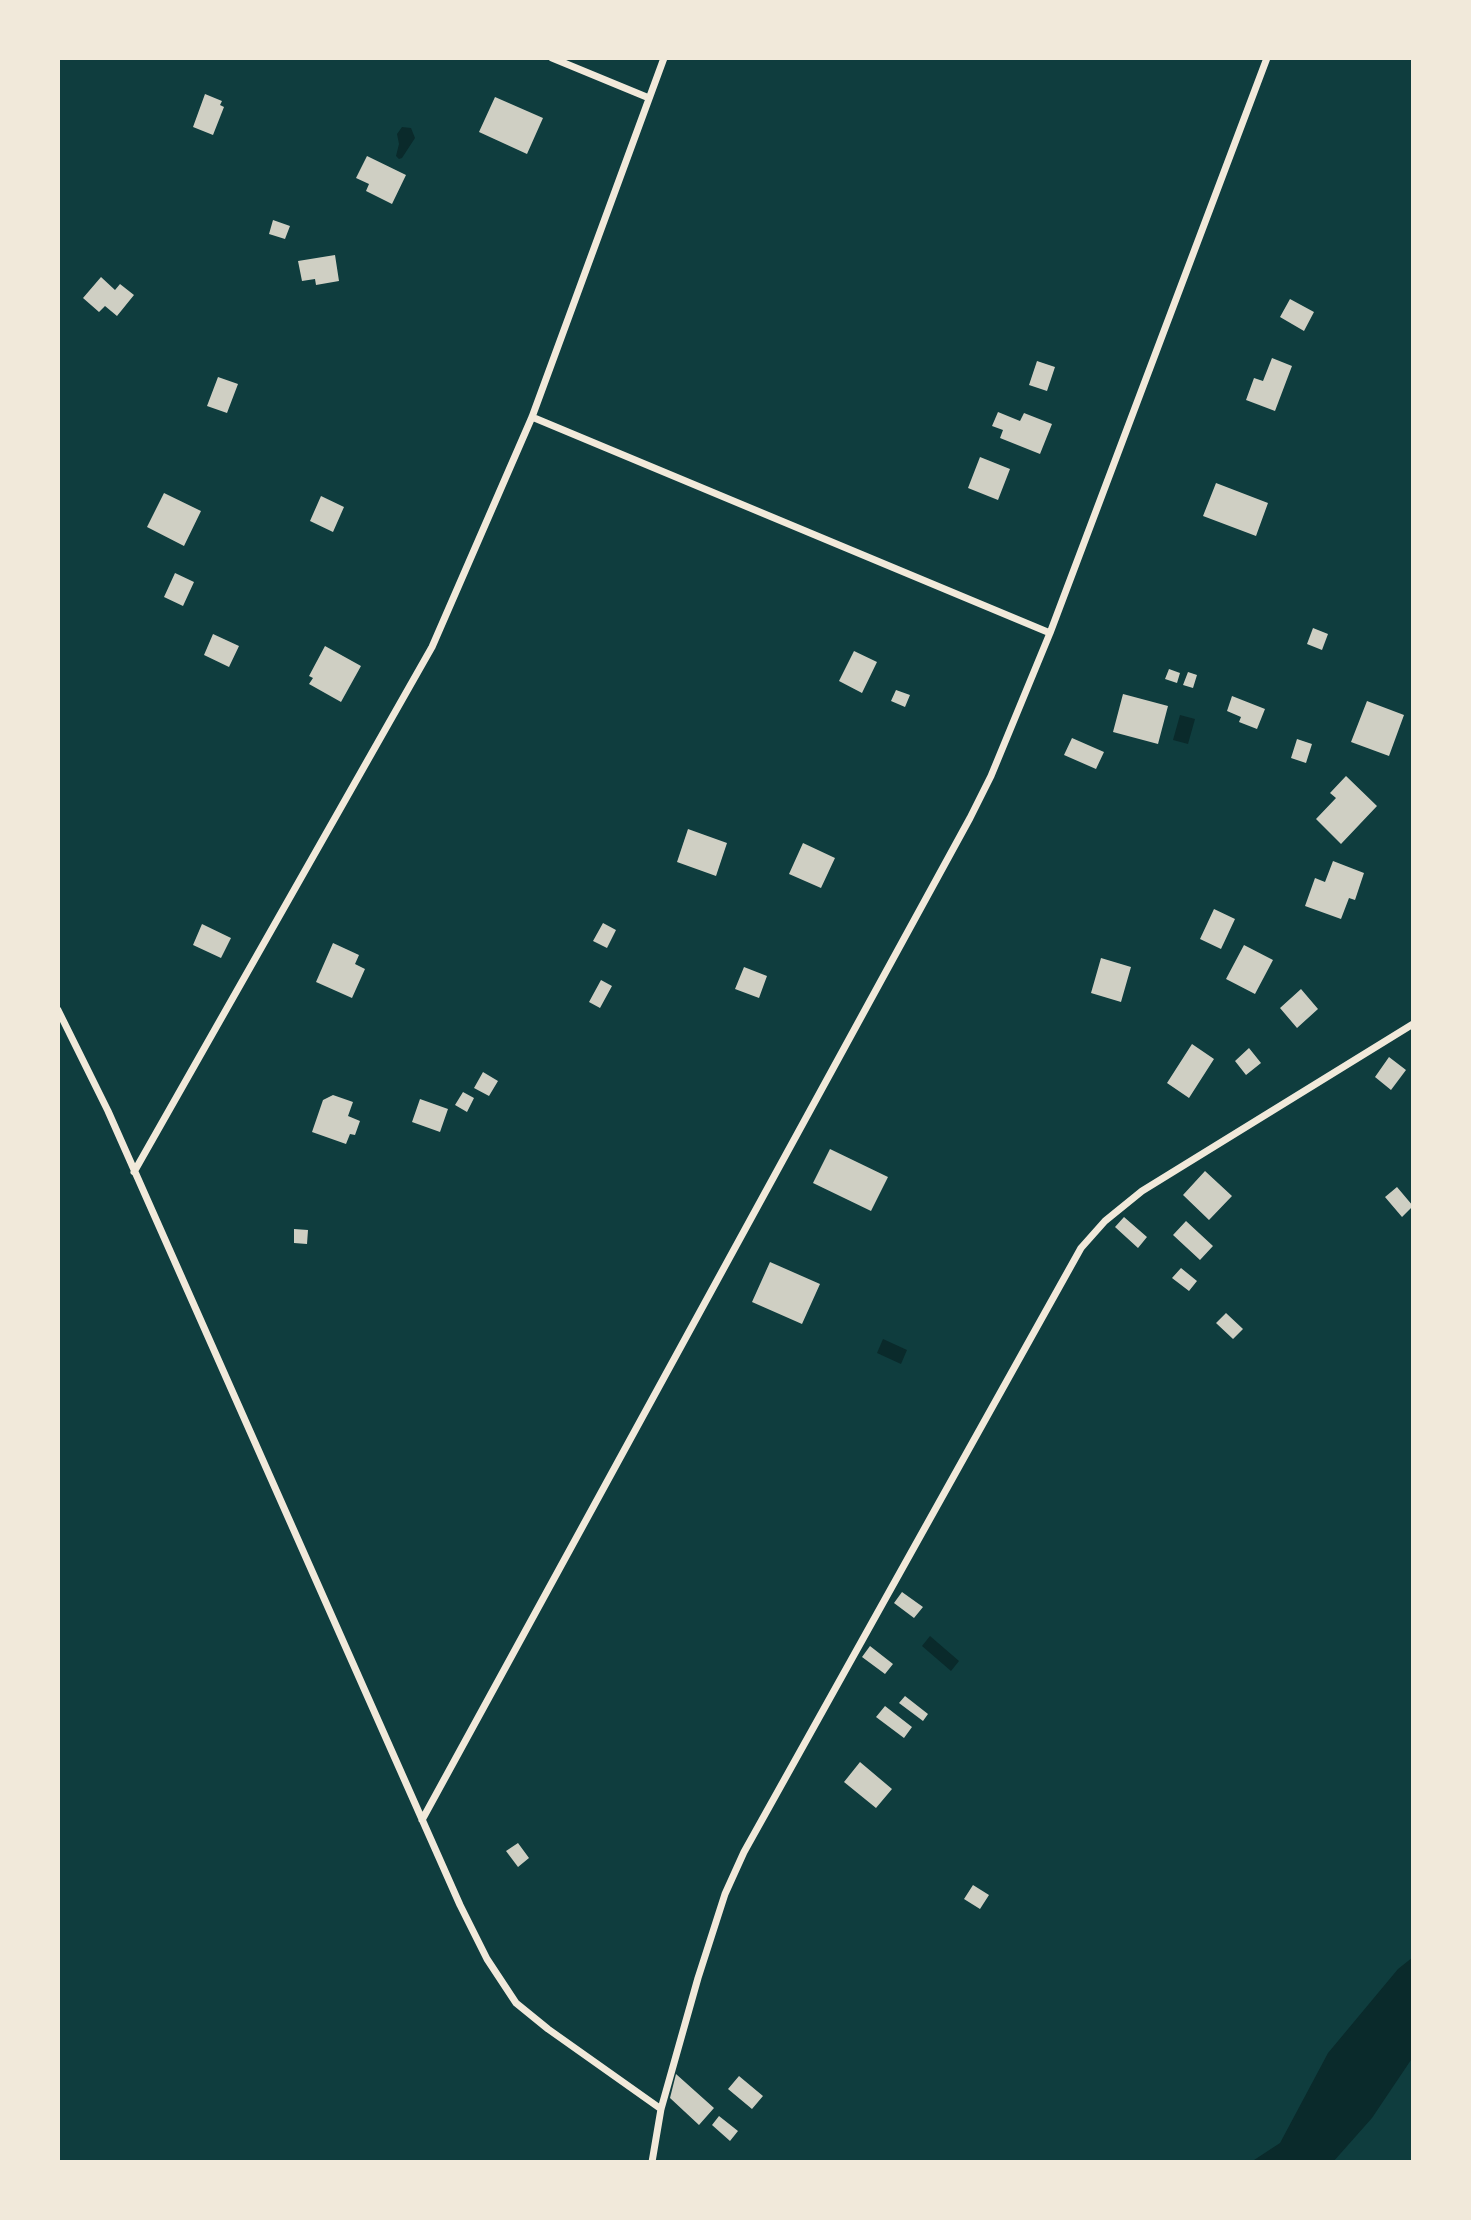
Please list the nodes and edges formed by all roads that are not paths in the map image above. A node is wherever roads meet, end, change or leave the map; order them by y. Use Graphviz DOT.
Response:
graph roads {
  1 [pos="552,58"];
  2 [pos="664,58"];
  3 [pos="1268,58"];
  4 [pos="649,98"];
  5 [pos="532,417"];
  6 [pos="1050,633"];
  7 [pos="58,1010"];
  8 [pos="1413,1024"];
  9 [pos="134,1172"];
  10 [pos="422,1820"];
  11 [pos="661,2109"];
  12 [pos="652,2162"];
  1 -- 4 [label="street"];
  2 -- 4 [label="street"];
  3 -- 6 [label="street"];
  4 -- 5 [label="street"];
  5 -- 6 [label="street"];
  5 -- 9 [label="street"];
  6 -- 10 [label="street"];
  7 -- 9 [label="street"];
  8 -- 11 [label="street"];
  9 -- 10 [label="street"];
  10 -- 11 [label="street"];
  11 -- 12 [label="street"];
}
